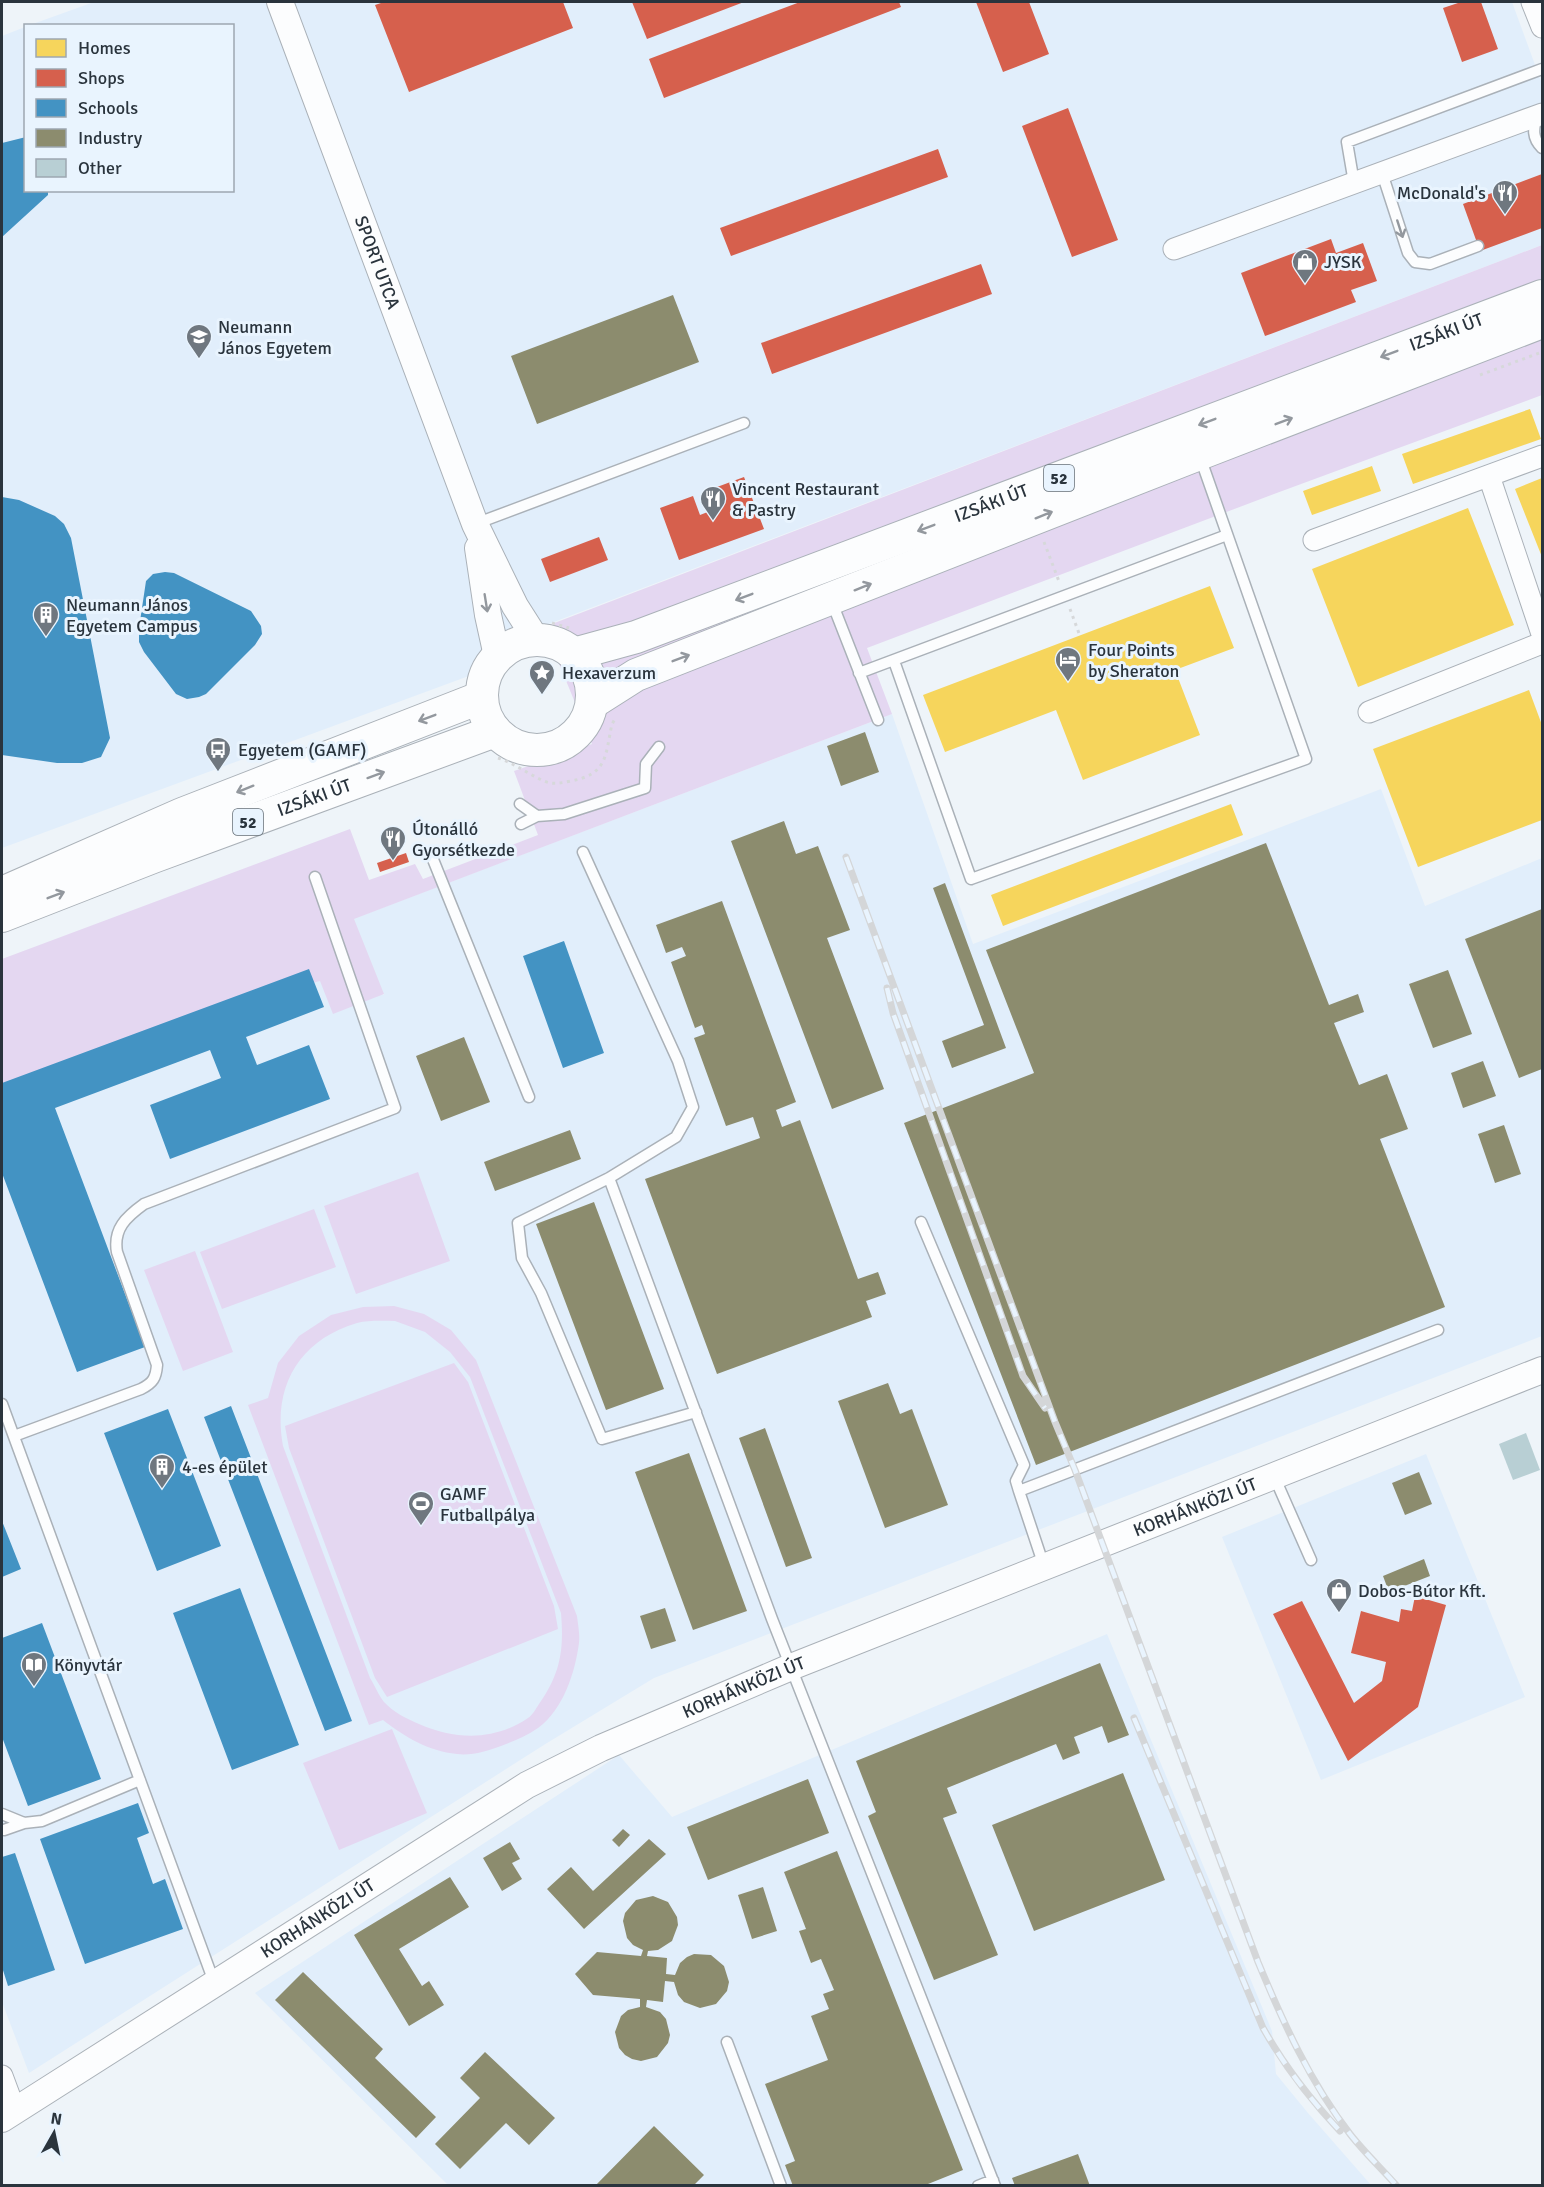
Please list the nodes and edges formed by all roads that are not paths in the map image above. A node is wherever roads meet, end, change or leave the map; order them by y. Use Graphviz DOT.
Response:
graph roads {
  1 [pos="280,2"];
  2 [pos="1542,69"];
  3 [pos="1540,115"];
  4 [pos="1542,148"];
  5 [pos="1382,173"];
  6 [pos="1354,183"];
  7 [pos="1478,246"];
  8 [pos="1174,249"];
  9 [pos="1542,296"];
  10 [pos="1542,322"];
  11 [pos="744,423"];
  12 [pos="1199,454"];
  13 [pos="1542,456"];
  14 [pos="1489,476"];
  15 [pos="475,524"];
  16 [pos="1227,535"];
  17 [pos="1314,540"];
  18 [pos="831,600"];
  19 [pos="542,630"];
  20 [pos="1542,634"];
  21 [pos="575,642"];
  22 [pos="1542,643"];
  23 [pos="497,656"];
  24 [pos="894,661"];
  25 [pos="859,673"];
  26 [pos="482,697"];
  27 [pos="592,704"];
  28 [pos="1369,712"];
  29 [pos="878,720"];
  30 [pos="495,731"];
  31 [pos="659,747"];
  32 [pos="520,804"];
  33 [pos="537,816"];
  34 [pos="521,824"];
  35 [pos="162,842"];
  36 [pos="430,852"];
  37 [pos="583,852"];
  38 [pos="315,877"];
  39 [pos="2,893"];
  40 [pos="2,916"];
  41 [pos="529,1097"];
  42 [pos="609,1178"];
  43 [pos="921,1222"];
  44 [pos="1438,1330"];
  45 [pos="1542,1370"];
  46 [pos="2,1404"];
  47 [pos="696,1412"];
  48 [pos="14,1437"];
  49 [pos="1274,1475"];
  50 [pos="1019,1491"];
  51 [pos="1311,1560"];
  52 [pos="1044,1566"];
  53 [pos="790,1667"];
  54 [pos="140,1780"];
  55 [pos="2,1814"];
  56 [pos="24,1823"];
  57 [pos="4,1830"];
  58 [pos="214,1982"];
  59 [pos="727,2042"];
  60 [pos="2,2076"];
  61 [pos="8,2115"];
  62 [pos="994,2183"];
  63 [pos="781,2186"];
  64 [pos="978,2186"];
  1 -- 15 [label="street, SPORT UTCA"];
  2 -- 6 [label="lane"];
  3 -- 4 [label="lane"];
  3 -- 5 [label="street"];
  5 -- 6 [label="street"];
  5 -- 7 [label="lane, one-way"];
  6 -- 8 [label="street"];
  9 -- 21 [label="main road, IZSÁKI ÚT / 52, one-way"];
  12 -- 10 [label="main road, IZSÁKI ÚT / 52, one-way"];
  11 -- 15 [label="lane"];
  12 -- 16 [label="lane"];
  18 -- 12 [label="main road, IZSÁKI ÚT / 52, one-way"];
  13 -- 14 [label="street"];
  14 -- 17 [label="street"];
  14 -- 20 [label="street"];
  15 -- 19 [label="street"];
  15 -- 23 [label="street, one-way"];
  16 -- 24 [label="lane"];
  16 -- 24 [label="lane"];
  18 -- 25 [label="lane"];
  27 -- 18 [label="main road, IZSÁKI ÚT / 52, one-way"];
  19 -- 21 [label="main road"];
  19 -- 23 [label="main road"];
  21 -- 27 [label="main road"];
  22 -- 28 [label="street"];
  23 -- 26 [label="main road"];
  24 -- 25 [label="lane"];
  25 -- 29 [label="lane"];
  26 -- 30 [label="main road"];
  26 -- 35 [label="main road, IZSÁKI ÚT / 52, one-way"];
  27 -- 30 [label="main road"];
  35 -- 30 [label="main road, IZSÁKI ÚT / 52, one-way"];
  31 -- 33 [label="lane"];
  32 -- 33 [label="lane"];
  33 -- 34 [label="lane"];
  35 -- 39 [label="main road, IZSÁKI ÚT / 52"];
  40 -- 35 [label="main road, IZSÁKI ÚT / 52, one-way"];
  36 -- 41 [label="lane"];
  37 -- 42 [label="lane"];
  38 -- 48 [label="lane"];
  42 -- 47 [label="lane"];
  42 -- 47 [label="lane"];
  43 -- 50 [label="lane"];
  44 -- 50 [label="lane"];
  45 -- 49 [label="street, KORHÁNKÖZI ÚT"];
  46 -- 48 [label="lane"];
  47 -- 53 [label="lane"];
  48 -- 54 [label="lane"];
  49 -- 51 [label="lane"];
  49 -- 52 [label="street, KORHÁNKÖZI ÚT"];
  50 -- 52 [label="lane"];
  52 -- 53 [label="street, KORHÁNKÖZI ÚT"];
  53 -- 58 [label="street, KORHÁNKÖZI ÚT"];
  53 -- 62 [label="lane"];
  54 -- 56 [label="lane"];
  54 -- 58 [label="lane"];
  55 -- 56 [label="lane"];
  56 -- 57 [label="lane"];
  58 -- 61 [label="street, KORHÁNKÖZI ÚT"];
  59 -- 63 [label="lane"];
  60 -- 61 [label="street"];
  62 -- 64 [label="lane"];
}
